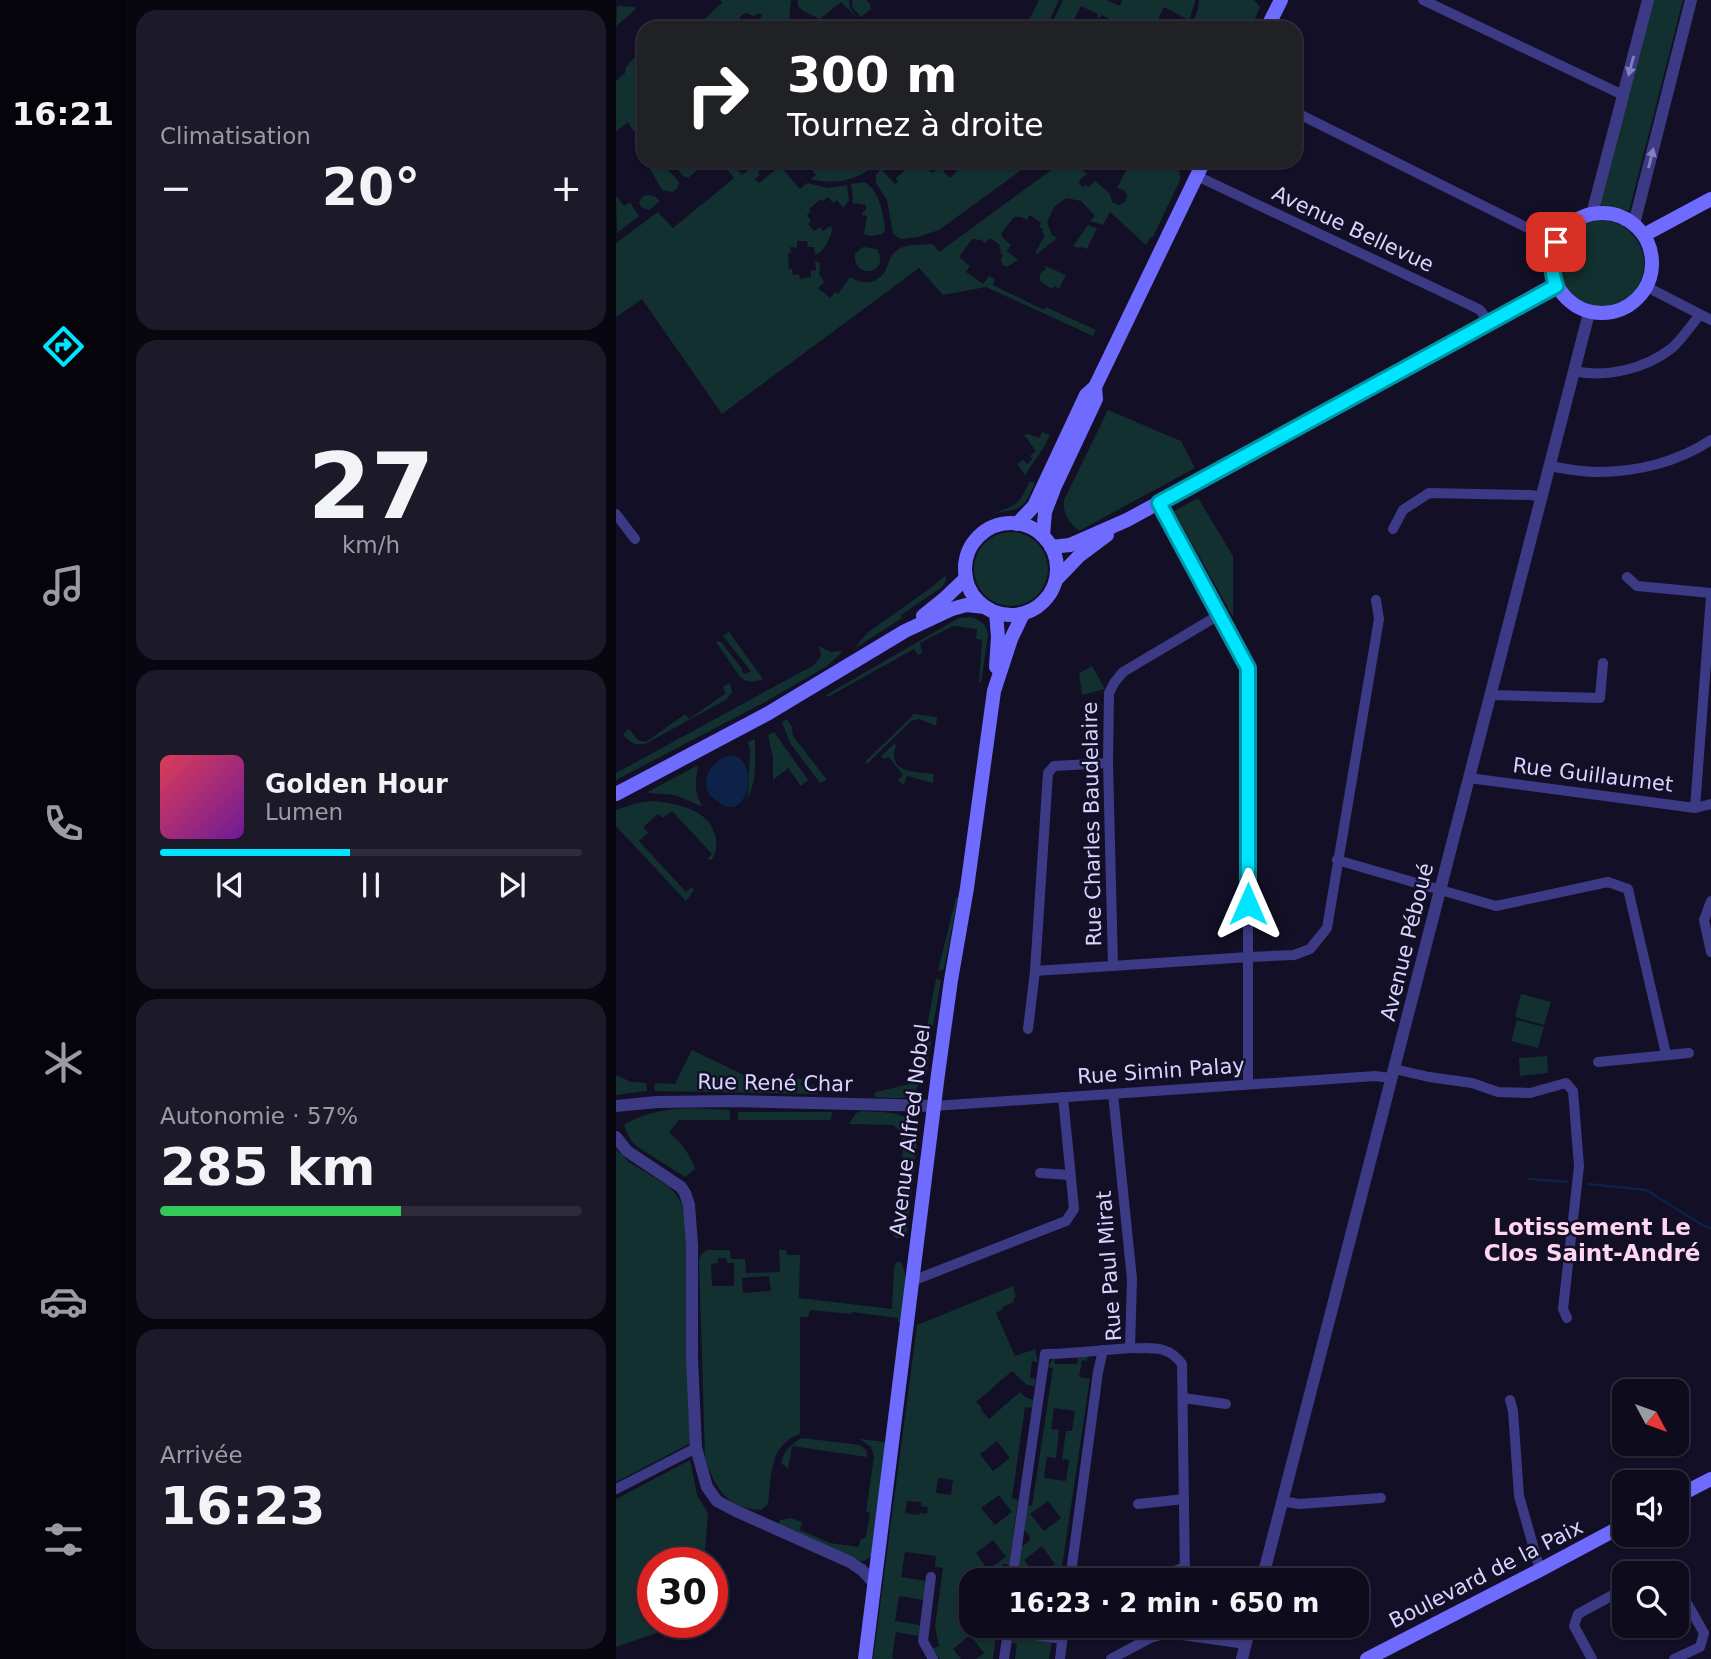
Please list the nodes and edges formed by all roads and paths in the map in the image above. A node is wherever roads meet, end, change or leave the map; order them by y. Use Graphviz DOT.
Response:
graph roads {
  1 [pos="1280,0"];
  2 [pos="1423,0"];
  3 [pos="1648,0"];
  4 [pos="1691,0"];
  5 [pos="1270,21"];
  6 [pos="1623,95"];
  7 [pos="1302,115"];
  8 [pos="1201,168"];
  9 [pos="1197,176"];
  10 [pos="1711,199"];
  11 [pos="1592,214"];
  12 [pos="1639,230"];
  13 [pos="1556,242"];
  14 [pos="1556,286"];
  15 [pos="1647,287"];
  16 [pos="1589,313"];
  17 [pos="1700,315"];
  18 [pos="1711,320"];
  19 [pos="1489,322"];
  20 [pos="1574,371"];
  21 [pos="1095,387"];
  22 [pos="1711,440"];
  23 [pos="1550,466"];
  24 [pos="1542,497"];
  25 [pos="1159,503"];
  26 [pos="616,514"];
  27 [pos="1127,520"];
  28 [pos="1017,524"];
  29 [pos="1393,529"];
  30 [pos="635,539"];
  31 [pos="1047,541"];
  32 [pos="1627,577"];
  33 [pos="966,578"];
  34 [pos="1056,580"];
  35 [pos="1711,594"];
  36 [pos="1376,600"];
  37 [pos="991,610"];
  38 [pos="1023,614"];
  39 [pos="1219,615"];
  40 [pos="905,631"];
  41 [pos="1603,663"];
  42 [pos="995,684"];
  43 [pos="1490,695"];
  44 [pos="1108,763"];
  45 [pos="1469,779"];
  46 [pos="616,794"];
  47 [pos="1711,804"];
  48 [pos="1696,808"];
  49 [pos="1337,860"];
  50 [pos="1440,890"];
  51 [pos="1711,901"];
  52 [pos="1711,952"];
  53 [pos="1249,957"];
  54 [pos="1113,966"];
  55 [pos="1035,971"];
  56 [pos="1028,1029"];
  57 [pos="1689,1053"];
  58 [pos="1666,1054"];
  59 [pos="1598,1062"];
  60 [pos="1392,1074"];
  61 [pos="1248,1084"];
  62 [pos="1113,1094"];
  63 [pos="1063,1097"];
  64 [pos="616,1106"];
  65 [pos="934,1106"];
  66 [pos="616,1137"];
  67 [pos="1040,1173"];
  68 [pos="1070,1175"];
  69 [pos="912,1281"];
  70 [pos="1567,1318"];
  71 [pos="1130,1348"];
  72 [pos="1103,1350"];
  73 [pos="1183,1398"];
  74 [pos="1510,1400"];
  75 [pos="1226,1404"];
  76 [pos="696,1448"];
  77 [pos="1711,1479"];
  78 [pos="616,1489"];
  79 [pos="1689,1490"];
  80 [pos="1381,1498"];
  81 [pos="1184,1499"];
  82 [pos="1282,1501"];
  83 [pos="1138,1504"];
  84 [pos="1612,1531"];
  85 [pos="1185,1567"];
  86 [pos="1014,1568"];
  87 [pos="1072,1568"];
  88 [pos="1265,1568"];
  89 [pos="1540,1570"];
  90 [pos="931,1577"];
  91 [pos="873,1582"];
  92 [pos="1612,1596"];
  93 [pos="1689,1607"];
  94 [pos="1007,1638"];
  95 [pos="1057,1638"];
  96 [pos="1150,1638"];
  97 [pos="1221,1638"];
  98 [pos="1247,1638"];
  99 [pos="1062,1639"];
  100 [pos="1246,1644"];
  101 [pos="864,1659"];
  102 [pos="933,1659"];
  103 [pos="1004,1659"];
  104 [pos="1060,1659"];
  105 [pos="1111,1659"];
  106 [pos="1242,1659"];
  107 [pos="1367,1659"];
  108 [pos="1592,1659"];
  109 [pos="1674,1659"];
  1 -- 5 [label="main road"];
  2 -- 6 [label="street"];
  3 -- 6 [label="street, one-way"];
  12 -- 4 [label="street, one-way"];
  6 -- 11 [label="street"];
  7 -- 13 [label="street"];
  8 -- 9 [label="main road"];
  9 -- 19 [label="street, Avenue Bellevue"];
  9 -- 21 [label="main road"];
  10 -- 12 [label="main road"];
  11 -- 12 [label="main road"];
  11 -- 13 [label="main road"];
  12 -- 15 [label="main road"];
  13 -- 14 [label="main road"];
  14 -- 16 [label="main road"];
  14 -- 19 [label="main road"];
  15 -- 16 [label="main road"];
  15 -- 17 [label="street"];
  16 -- 20 [label="street, Avenue Péboué"];
  17 -- 18 [label="street"];
  17 -- 20 [label="street"];
  19 -- 25 [label="main road"];
  20 -- 23 [label="street, Avenue Péboué"];
  21 -- 28 [label="main road"];
  21 -- 31 [label="main road"];
  22 -- 23 [label="street"];
  23 -- 24 [label="street, Avenue Péboué"];
  24 -- 29 [label="street"];
  24 -- 43 [label="street, Avenue Péboué"];
  25 -- 27 [label="main road"];
  25 -- 39 [label="street"];
  26 -- 30 [label="street"];
  27 -- 31 [label="main road"];
  27 -- 34 [label="main road"];
  28 -- 31 [label="main road"];
  28 -- 33 [label="main road"];
  31 -- 34 [label="main road"];
  32 -- 35 [label="street"];
  33 -- 37 [label="main road"];
  33 -- 40 [label="main road"];
  34 -- 38 [label="main road"];
  35 -- 48 [label="street"];
  36 -- 49 [label="street"];
  37 -- 38 [label="main road"];
  37 -- 40 [label="main road"];
  37 -- 42 [label="main road, Avenue Alfred Nobel"];
  38 -- 42 [label="main road, Avenue Alfred Nobel"];
  39 -- 44 [label="street, Rue Charles Baudelaire"];
  39 -- 53 [label="street"];
  40 -- 46 [label="main road"];
  41 -- 43 [label="street"];
  42 -- 65 [label="main road, Avenue Alfred Nobel"];
  43 -- 45 [label="street, Avenue Péboué"];
  44 -- 54 [label="street, Rue Charles Baudelaire"];
  44 -- 55 [label="street"];
  45 -- 48 [label="street, Rue Guillaumet"];
  45 -- 50 [label="street, Avenue Péboué"];
  47 -- 48 [label="street, Rue Guillaumet"];
  49 -- 50 [label="street"];
  49 -- 53 [label="street"];
  50 -- 58 [label="street"];
  50 -- 60 [label="street, Avenue Péboué"];
  51 -- 52 [label="street"];
  53 -- 54 [label="street"];
  53 -- 61 [label="street"];
  54 -- 55 [label="street"];
  55 -- 56 [label="street"];
  57 -- 58 [label="street"];
  58 -- 59 [label="street"];
  60 -- 61 [label="street, Rue Simin Palay"];
  60 -- 70 [label="street, Rue Simin Palay"];
  60 -- 82 [label="street, Avenue Péboué"];
  61 -- 62 [label="street, Rue Simin Palay"];
  62 -- 63 [label="street, Rue Simin Palay"];
  62 -- 71 [label="street, Rue Paul Mirat"];
  63 -- 65 [label="street, Rue Simin Palay"];
  63 -- 68 [label="street"];
  64 -- 65 [label="street, Rue René Char"];
  65 -- 69 [label="main road, Avenue Alfred Nobel"];
  66 -- 76 [label="street"];
  67 -- 68 [label="street"];
  68 -- 69 [label="street"];
  69 -- 91 [label="main road, Avenue Alfred Nobel"];
  71 -- 72 [label="street"];
  71 -- 73 [label="street, Rue Paul Mirat"];
  72 -- 86 [label="street"];
  72 -- 87 [label="street"];
  73 -- 75 [label="street"];
  73 -- 81 [label="street, Rue Paul Mirat"];
  74 -- 89 [label="street"];
  76 -- 78 [label="street"];
  76 -- 91 [label="street"];
  77 -- 79 [label="main road"];
  80 -- 82 [label="street"];
  81 -- 83 [label="street"];
  81 -- 85 [label="street, Rue Paul Mirat"];
  82 -- 88 [label="street, Avenue Péboué"];
  84 -- 89 [label="main road, Boulevard de la Paix"];
  89 -- 107 [label="main road, Boulevard de la Paix"];
  90 -- 102 [label="street"];
  91 -- 101 [label="main road, Avenue Alfred Nobel"];
  92 -- 108 [label="street"];
  93 -- 109 [label="street"];
  94 -- 103 [label="street"];
  95 -- 99 [label="street"];
  96 -- 105 [label="street"];
  97 -- 100 [label="street"];
  98 -- 100 [label="street"];
  99 -- 104 [label="street"];
  100 -- 106 [label="street"];
}
